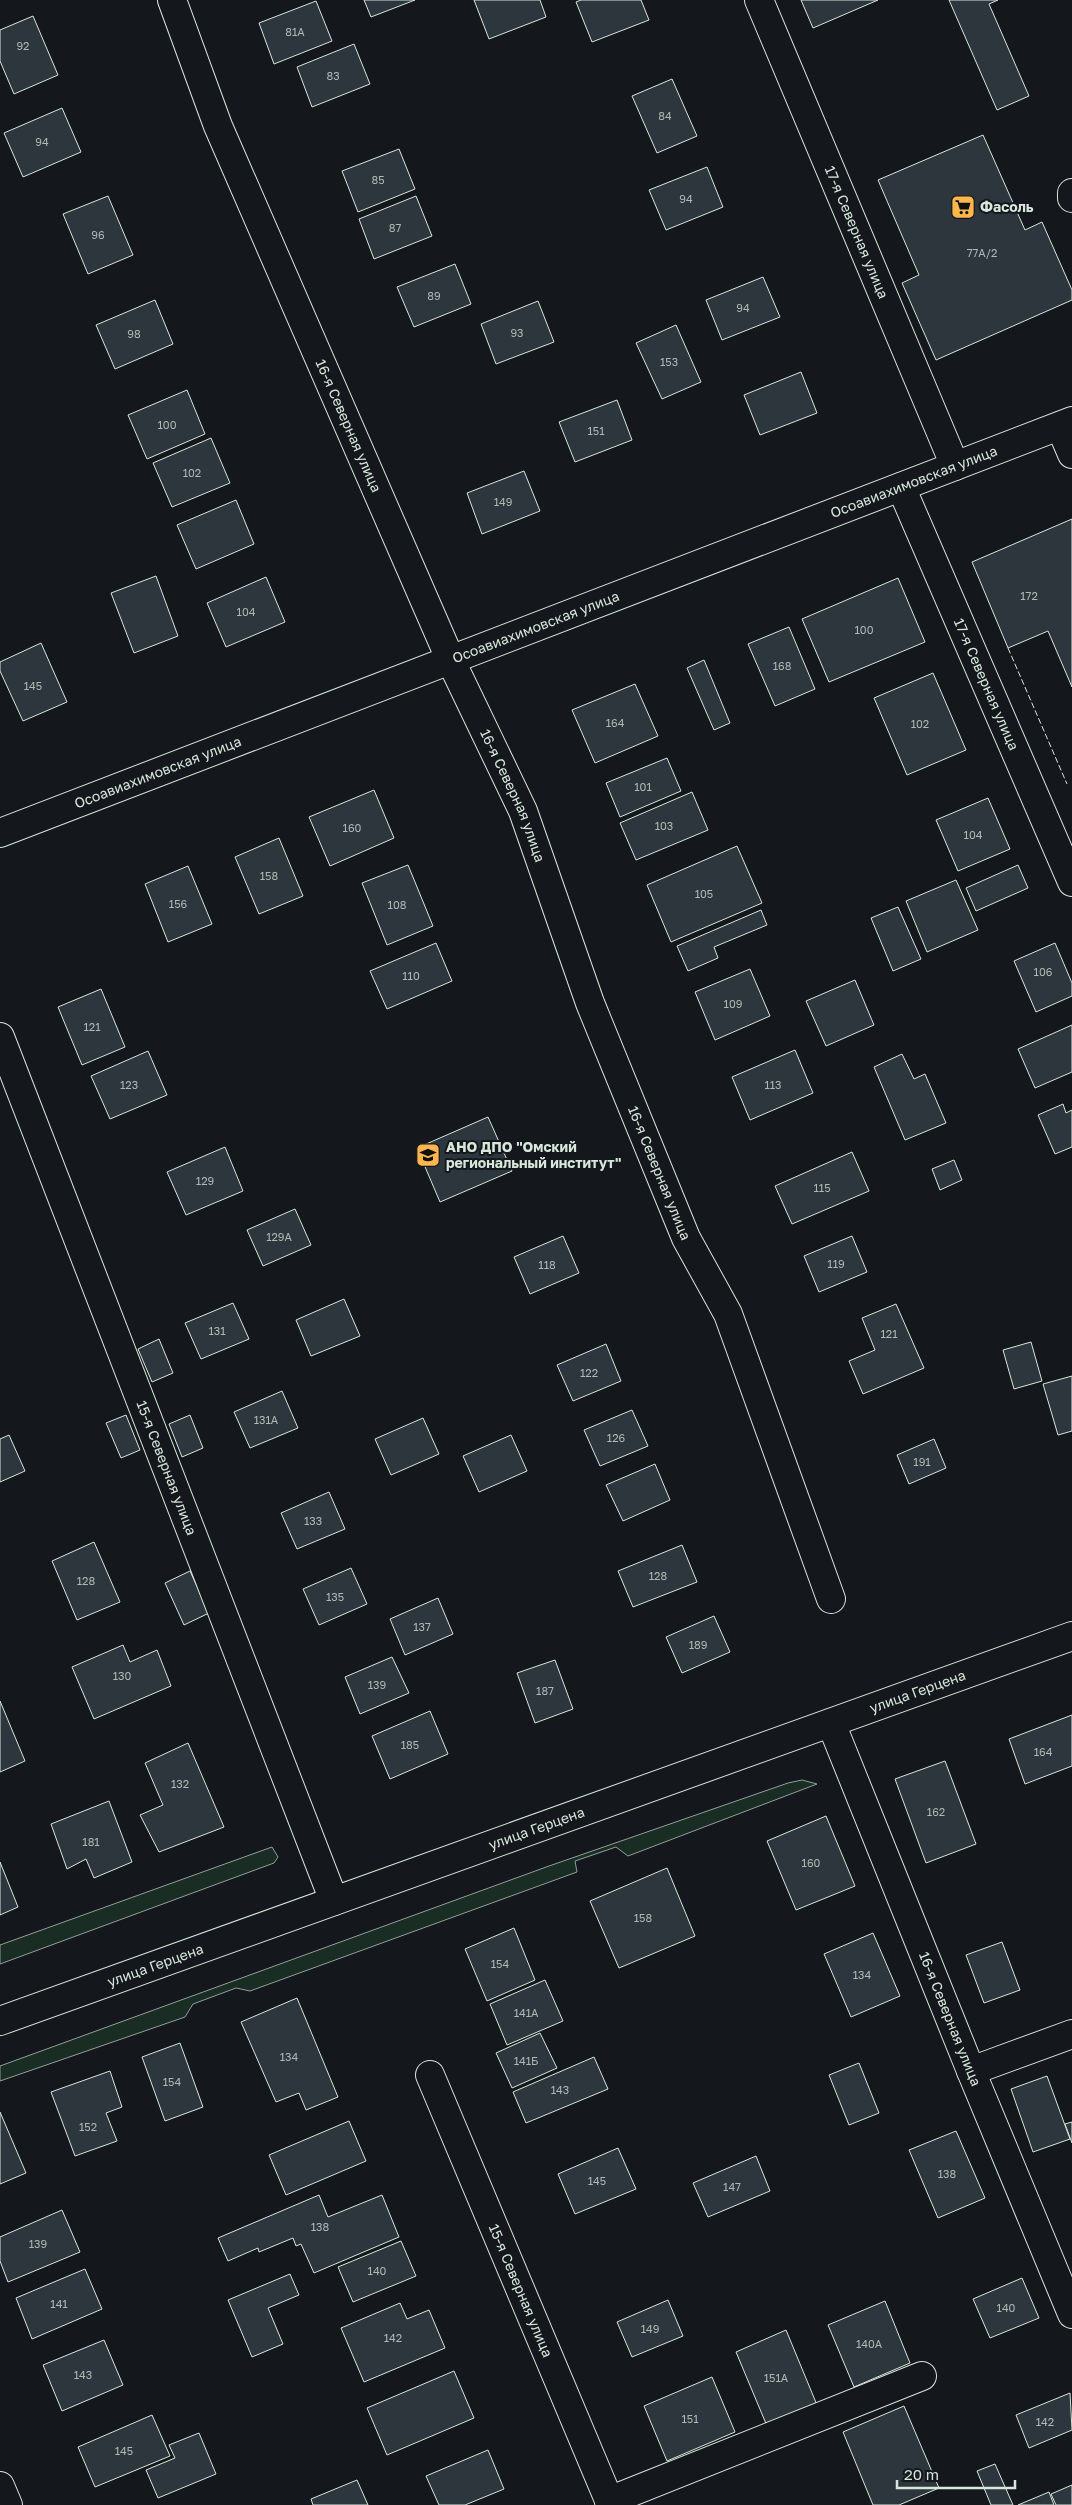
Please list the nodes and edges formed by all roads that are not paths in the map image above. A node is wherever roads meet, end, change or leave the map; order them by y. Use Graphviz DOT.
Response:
graph roads {
  1 [pos="172,0"];
  2 [pos="759,0"];
  3 [pos="1072,193"];
  4 [pos="1072,198"];
  5 [pos="1066,423"];
  6 [pos="1072,454"];
  7 [pos="955,466"];
  8 [pos="901,487"];
  9 [pos="452,661"];
  10 [pos="0,833"];
  11 [pos="1072,882"];
  12 [pos="0,1037"];
  13 [pos="831,1599"];
  14 [pos="1072,1636"];
  15 [pos="831,1722"];
  16 [pos="334,1901"];
  17 [pos="0,2020"];
  18 [pos="1072,2034"];
  19 [pos="971,2071"];
  20 [pos="430,2075"];
  21 [pos="1072,2314"];
  22 [pos="922,2376"];
  23 [pos="0,2486"];
  24 [pos="610,2503"];
  25 [pos="8,2505"];
  1 -- 9 [label="street, 16-я Северная улица"];
  2 -- 7 [label="street, 17-я Северная улица"];
  3 -- 4 [label="street"];
  5 -- 6 [label="street"];
  5 -- 7 [label="street, Осоавиахимовская улица"];
  7 -- 8 [label="street, Осоавиахимовская улица"];
  8 -- 9 [label="street, Осоавиахимовская улица"];
  8 -- 11 [label="street, 17-я Северная улица"];
  9 -- 10 [label="street, Осоавиахимовская улица"];
  9 -- 13 [label="street, 16-я Северная улица"];
  12 -- 16 [label="street, 15-я Северная улица"];
  14 -- 15 [label="street, улица Герцена"];
  15 -- 16 [label="street, улица Герцена"];
  15 -- 19 [label="street, 16-я Северная улица"];
  16 -- 17 [label="street, улица Герцена"];
  18 -- 19 [label="street"];
  19 -- 21 [label="street, 16-я Северная улица"];
  20 -- 24 [label="street, 15-я Северная улица"];
  22 -- 24 [label="street"];
  23 -- 25 [label="street"];
}
